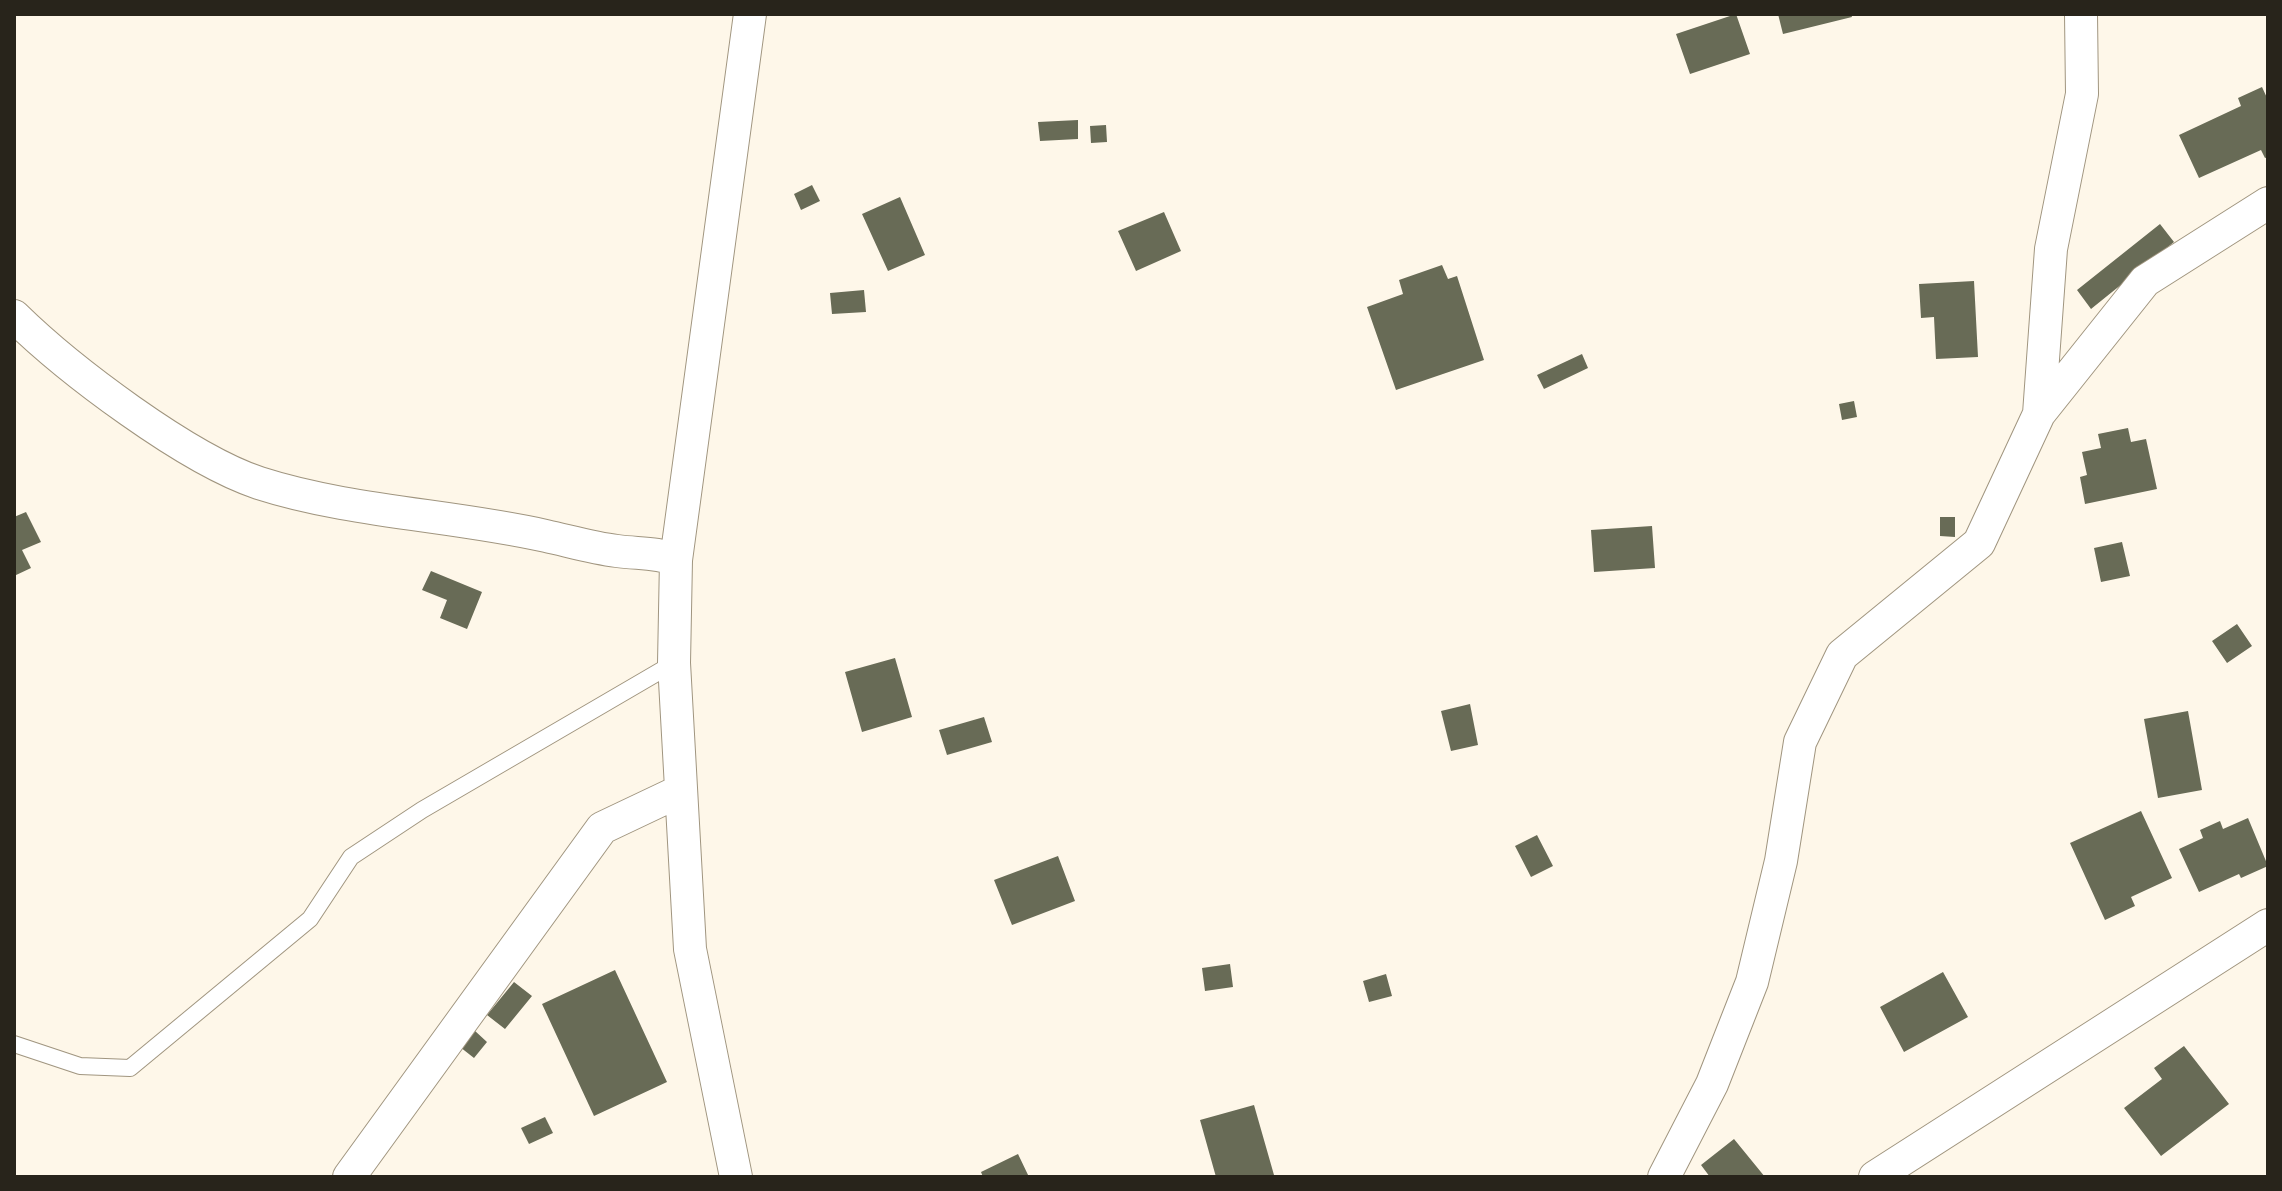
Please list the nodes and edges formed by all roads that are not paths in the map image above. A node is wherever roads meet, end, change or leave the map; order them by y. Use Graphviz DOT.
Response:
graph roads {
  1 [pos="2081,14"];
  2 [pos="752,15"];
  3 [pos="2268,203"];
  4 [pos="14,316"];
  5 [pos="2039,414"];
  6 [pos="676,560"];
  7 [pos="674,663"];
  8 [pos="680,791"];
  9 [pos="2268,925"];
  10 [pos="14,1044"];
  11 [pos="1909,1167"];
  12 [pos="349,1177"];
  13 [pos="736,1177"];
  14 [pos="1664,1177"];
  15 [pos="1875,1177"];
  1 -- 5 [label="street"];
  2 -- 6 [label="street"];
  3 -- 5 [label="street"];
  4 -- 6 [label="street"];
  5 -- 14 [label="street"];
  6 -- 7 [label="street"];
  7 -- 8 [label="street"];
  7 -- 10 [label="lane"];
  8 -- 12 [label="street"];
  8 -- 13 [label="street"];
  9 -- 11 [label="street"];
  11 -- 15 [label="street"];
}
